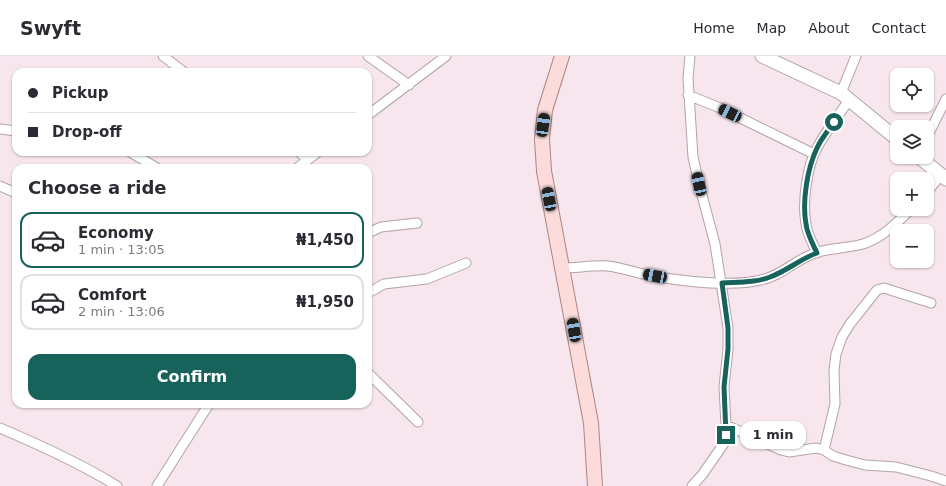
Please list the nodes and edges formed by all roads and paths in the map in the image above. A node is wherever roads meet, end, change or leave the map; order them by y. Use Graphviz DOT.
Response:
graph roads {
  1 [pos="368,56"];
  2 [pos="446,56"];
  3 [pos="553,56"];
  4 [pos="562,56"];
  5 [pos="690,56"];
  6 [pos="763,56"];
  7 [pos="856,56"];
  8 [pos="167,57"];
  9 [pos="179,68"];
  10 [pos="409,85"];
  11 [pos="688,95"];
  12 [pos="845,97"];
  13 [pos="946,99"];
  14 [pos="372,112"];
  15 [pos="934,123"];
  16 [pos="0,129"];
  17 [pos="12,130"];
  18 [pos="890,133"];
  19 [pos="814,154"];
  20 [pos="137,156"];
  21 [pos="303,156"];
  22 [pos="313,156"];
  23 [pos="308,160"];
  24 [pos="150,164"];
  25 [pos="302,164"];
  26 [pos="928,164"];
  27 [pos="944,177"];
  28 [pos="0,186"];
  29 [pos="934,186"];
  30 [pos="12,191"];
  31 [pos="904,216"];
  32 [pos="417,223"];
  33 [pos="372,231"];
  34 [pos="817,253"];
  35 [pos="466,263"];
  36 [pos="562,268"];
  37 [pos="722,283"];
  38 [pos="372,291"];
  39 [pos="931,303"];
  40 [pos="372,377"];
  41 [pos="207,408"];
  42 [pos="418,422"];
  43 [pos="726,425"];
  44 [pos="0,428"];
  45 [pos="824,450"];
  46 [pos="946,481"];
  47 [pos="159,485"];
  48 [pos="117,486"];
  49 [pos="587,486"];
  50 [pos="595,486"];
  51 [pos="692,486"];
  1 -- 10 [label="street"];
  2 -- 10 [label="street"];
  3 -- 49 [label="main road"];
  4 -- 36 [label="main road"];
  5 -- 11 [label="street"];
  6 -- 12 [label="street"];
  7 -- 12 [label="street"];
  8 -- 9 [label="street"];
  10 -- 14 [label="street"];
  11 -- 19 [label="street"];
  11 -- 37 [label="street"];
  12 -- 18 [label="street"];
  12 -- 19 [label="street"];
  13 -- 15 [label="street"];
  16 -- 17 [label="street"];
  19 -- 34 [label="street"];
  20 -- 24 [label="street"];
  21 -- 23 [label="street"];
  22 -- 23 [label="street"];
  23 -- 25 [label="street"];
  26 -- 27 [label="street"];
  27 -- 29 [label="street"];
  28 -- 30 [label="street"];
  31 -- 34 [label="street"];
  32 -- 33 [label="street"];
  34 -- 37 [label="street"];
  35 -- 38 [label="street"];
  36 -- 37 [label="street"];
  36 -- 50 [label="main road"];
  37 -- 43 [label="street"];
  39 -- 45 [label="street"];
  40 -- 42 [label="street"];
  41 -- 47 [label="street"];
  43 -- 45 [label="street"];
  43 -- 51 [label="street"];
  44 -- 48 [label="street"];
  45 -- 46 [label="street"];
}
